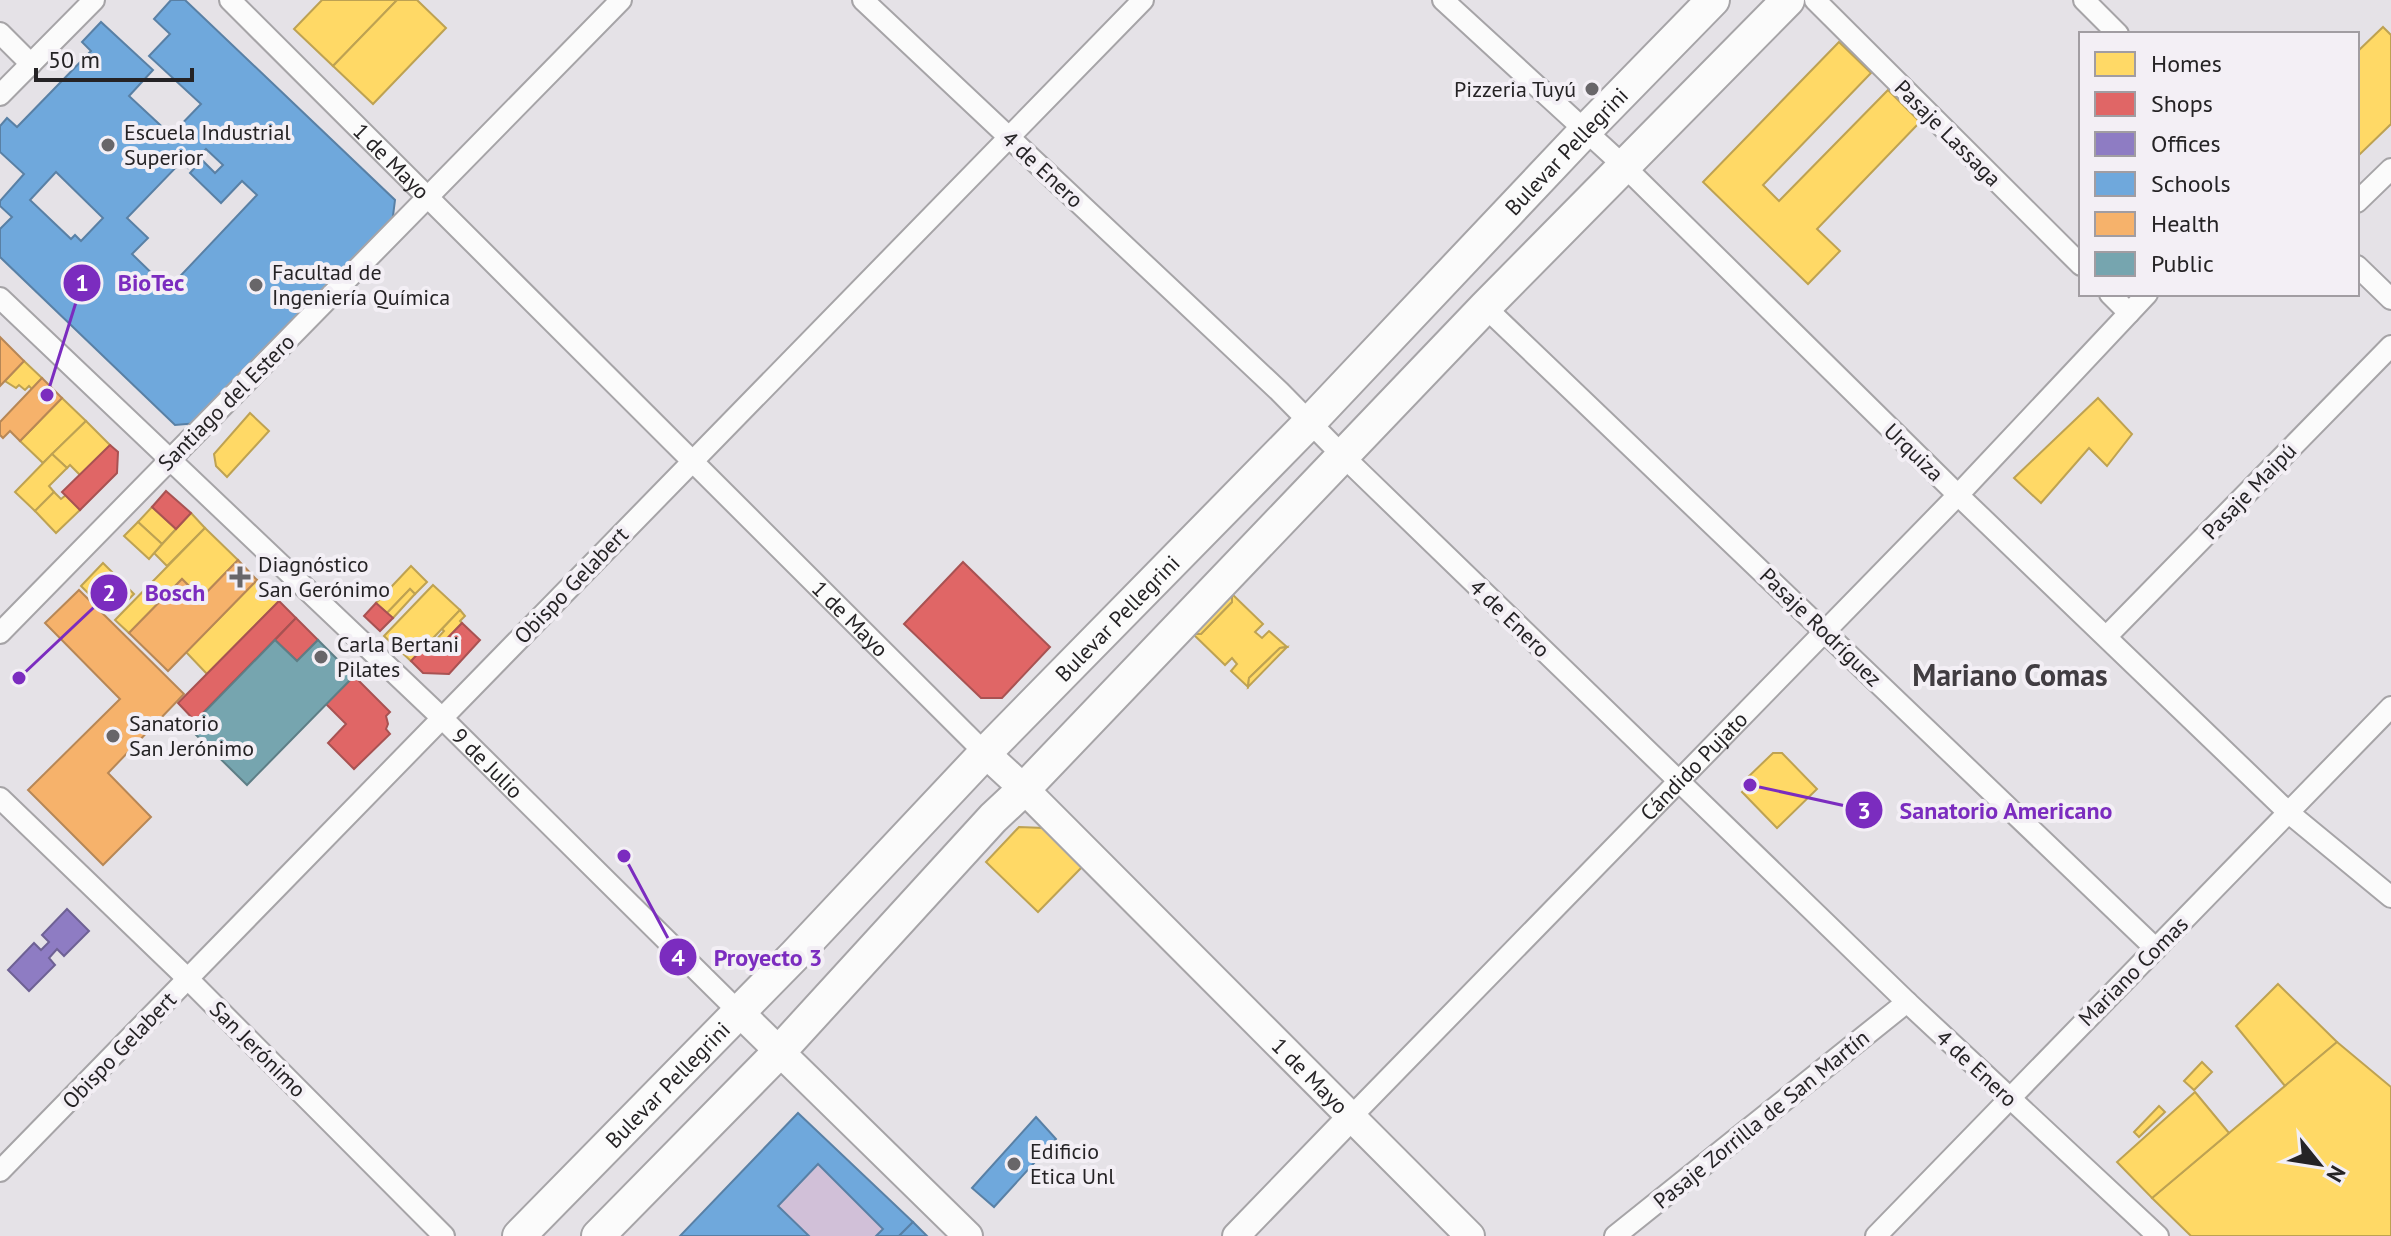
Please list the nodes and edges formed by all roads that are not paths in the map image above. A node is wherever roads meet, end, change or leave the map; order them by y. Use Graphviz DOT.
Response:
graph roads {
  1 [pos="94,0"];
  2 [pos="230,0"];
  3 [pos="621,0"];
  4 [pos="863,0"];
  5 [pos="1143,0"];
  6 [pos="1443,0"];
  7 [pos="1713,0"];
  8 [pos="1788,0"];
  9 [pos="1815,0"];
  10 [pos="2084,0"];
  11 [pos="2116,32"];
  12 [pos="0,33"];
  13 [pos="31,64"];
  14 [pos="0,95"];
  15 [pos="1585,131"];
  16 [pos="1008,137"];
  17 [pos="1625,167"];
  18 [pos="2391,169"];
  19 [pos="428,197"];
  20 [pos="2359,200"];
  21 [pos="2079,263"];
  22 [pos="2359,268"];
  23 [pos="2112,296"];
  24 [pos="2145,296"];
  25 [pos="0,298"];
  26 [pos="2391,299"];
  27 [pos="1485,307"];
  28 [pos="2129,313"];
  29 [pos="2391,346"];
  30 [pos="1310,422"];
  31 [pos="1343,456"];
  32 [pos="170,458"];
  33 [pos="691,461"];
  34 [pos="1958,495"];
  35 [pos="1824,631"];
  36 [pos="0,633"];
  37 [pos="2107,636"];
  38 [pos="2391,707"];
  39 [pos="442,718"];
  40 [pos="985,753"];
  41 [pos="1678,781"];
  42 [pos="1024,789"];
  43 [pos="0,798"];
  44 [pos="2289,813"];
  45 [pos="2391,897"];
  46 [pos="2156,949"];
  47 [pos="188,979"];
  48 [pos="1907,1002"];
  49 [pos="738,1011"];
  50 [pos="779,1052"];
  51 [pos="2009,1098"];
  52 [pos="1350,1118"];
  53 [pos="0,1171"];
  54 [pos="444,1236"];
  55 [pos="519,1236"];
  56 [pos="598,1236"];
  57 [pos="968,1236"];
  58 [pos="1236,1236"];
  59 [pos="1470,1236"];
  60 [pos="1615,1236"];
  61 [pos="1876,1236"];
  62 [pos="2158,1236"];
  1 -- 13 [label="street"];
  2 -- 19 [label="street, 1 de Mayo"];
  3 -- 19 [label="street, Santiago del Estero"];
  4 -- 16 [label="street, 4 de Enero"];
  5 -- 16 [label="street, Obispo Gelabert"];
  6 -- 15 [label="street, Urquiza"];
  7 -- 15 [label="main road, Bulevar Pellegrini"];
  8 -- 17 [label="main road"];
  9 -- 21 [label="street, Pasaje Lassaga"];
  10 -- 11 [label="street"];
  12 -- 13 [label="street"];
  13 -- 14 [label="street"];
  15 -- 17 [label="street, Urquiza"];
  15 -- 30 [label="main road, Bulevar Pellegrini"];
  16 -- 30 [label="street, 4 de Enero"];
  16 -- 33 [label="street, Obispo Gelabert"];
  17 -- 27 [label="main road"];
  17 -- 34 [label="street, Urquiza"];
  18 -- 20 [label="street"];
  19 -- 32 [label="street, Santiago del Estero"];
  19 -- 33 [label="street, 1 de Mayo"];
  22 -- 26 [label="street"];
  23 -- 28 [label="street"];
  24 -- 28 [label="street, Cándido Pujato"];
  25 -- 32 [label="street, 9 de Julio"];
  27 -- 31 [label="main road"];
  27 -- 35 [label="street, Pasaje Rodríguez"];
  28 -- 34 [label="street, Cándido Pujato"];
  29 -- 37 [label="street, Pasaje Maipú"];
  30 -- 31 [label="street, 4 de Enero"];
  30 -- 40 [label="main road, Bulevar Pellegrini"];
  31 -- 41 [label="street, 4 de Enero"];
  31 -- 42 [label="main road"];
  32 -- 36 [label="street, Santiago del Estero"];
  32 -- 39 [label="street, 9 de Julio"];
  33 -- 39 [label="street, Obispo Gelabert"];
  33 -- 40 [label="street, 1 de Mayo"];
  34 -- 35 [label="street, Cándido Pujato"];
  34 -- 37 [label="street, Urquiza"];
  35 -- 41 [label="street, Cándido Pujato"];
  35 -- 46 [label="street, Pasaje Rodríguez"];
  37 -- 44 [label="street, Urquiza"];
  38 -- 44 [label="street, Mariano Comas"];
  39 -- 47 [label="street, Obispo Gelabert"];
  39 -- 49 [label="street, 9 de Julio"];
  40 -- 42 [label="main road, 1 de Mayo"];
  40 -- 49 [label="main road, Bulevar Pellegrini"];
  41 -- 48 [label="street, 4 de Enero"];
  41 -- 52 [label="street, Cándido Pujato"];
  42 -- 50 [label="main road"];
  42 -- 52 [label="main road, 1 de Mayo"];
  43 -- 47 [label="street, San Jerónimo"];
  44 -- 45 [label="street, Urquiza"];
  44 -- 46 [label="street, Mariano Comas"];
  46 -- 51 [label="street, Mariano Comas"];
  47 -- 53 [label="street, Obispo Gelabert"];
  47 -- 54 [label="street, San Jerónimo"];
  48 -- 51 [label="street, 4 de Enero"];
  48 -- 60 [label="street, Pasaje Zorrilla de San Martín"];
  49 -- 50 [label="main road, 9 de Julio"];
  49 -- 55 [label="main road, Bulevar Pellegrini"];
  50 -- 56 [label="main road"];
  50 -- 57 [label="main road, 9 de Julio"];
  51 -- 61 [label="street, Mariano Comas"];
  51 -- 62 [label="street, 4 de Enero"];
  52 -- 58 [label="street, Cándido Pujato"];
  52 -- 59 [label="main road, 1 de Mayo"];
}
